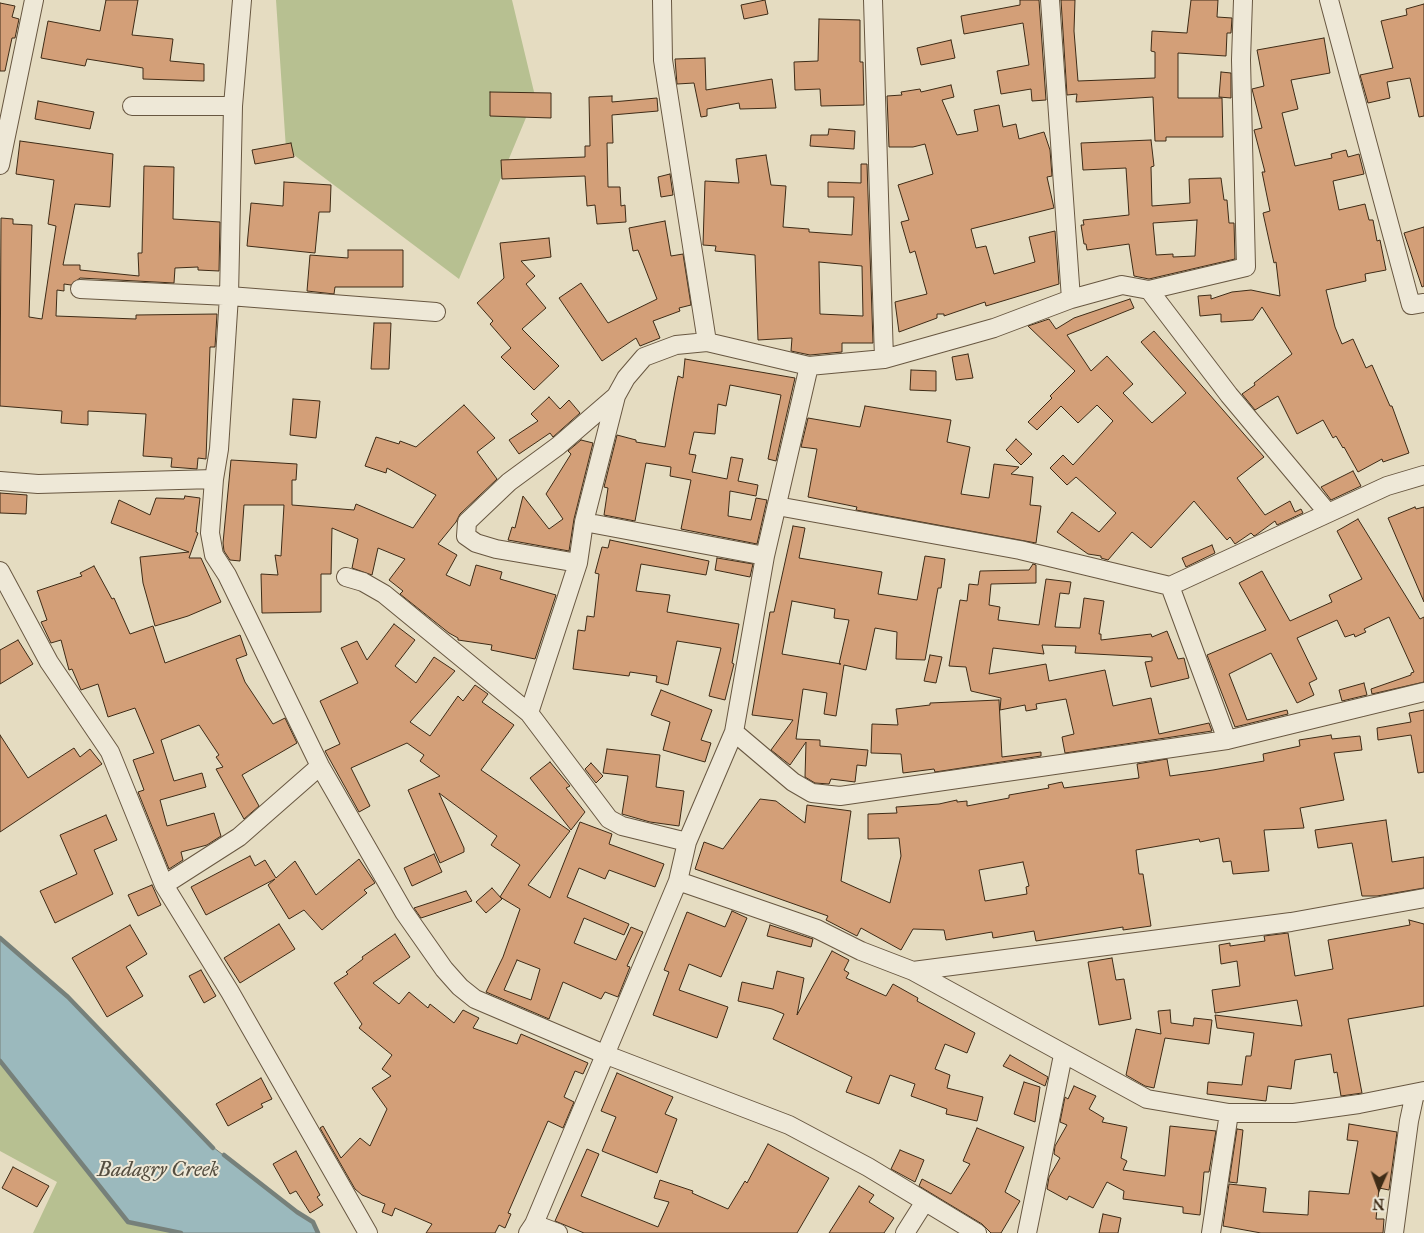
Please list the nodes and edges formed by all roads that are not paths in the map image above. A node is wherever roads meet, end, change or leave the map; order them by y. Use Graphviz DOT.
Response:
graph roads {
  1 [pos="34,0"];
  2 [pos="242,0"];
  3 [pos="662,0"];
  4 [pos="873,0"];
  5 [pos="1050,0"];
  6 [pos="1243,0"];
  7 [pos="1329,0"];
  8 [pos="132,106"];
  9 [pos="233,106"];
  10 [pos="2,146"];
  11 [pos="0,165"];
  12 [pos="80,290"];
  13 [pos="1149,290"];
  14 [pos="229,296"];
  15 [pos="1071,299"];
  16 [pos="1424,303"];
  17 [pos="436,312"];
  18 [pos="707,342"];
  19 [pos="884,359"];
  20 [pos="809,366"];
  21 [pos="616,396"];
  22 [pos="1424,475"];
  23 [pos="214,479"];
  24 [pos="0,481"];
  25 [pos="777,506"];
  26 [pos="1328,513"];
  27 [pos="584,522"];
  28 [pos="765,556"];
  29 [pos="578,563"];
  30 [pos="0,571"];
  31 [pos="346,577"];
  32 [pos="1170,586"];
  33 [pos="1424,692"];
  34 [pos="529,713"];
  35 [pos="734,732"];
  36 [pos="1227,740"];
  37 [pos="320,766"];
  38 [pos="687,842"];
  39 [pos="678,881"];
  40 [pos="164,885"];
  41 [pos="1424,898"];
  42 [pos="912,971"];
  43 [pos="604,1054"];
  44 [pos="1063,1055"];
  45 [pos="1419,1092"];
  46 [pos="1229,1112"];
  47 [pos="924,1203"];
  48 [pos="531,1229"];
  49 [pos="368,1233"];
  50 [pos="558,1233"];
  51 [pos="905,1233"];
  52 [pos="977,1233"];
  53 [pos="1027,1233"];
  54 [pos="1211,1233"];
  55 [pos="1394,1233"];
  1 -- 10 [label="street"];
  2 -- 9 [label="street"];
  3 -- 18 [label="street"];
  4 -- 19 [label="street"];
  5 -- 15 [label="street"];
  6 -- 13 [label="street"];
  7 -- 16 [label="street"];
  8 -- 9 [label="street"];
  9 -- 14 [label="street"];
  10 -- 11 [label="street"];
  12 -- 14 [label="street"];
  13 -- 15 [label="street"];
  13 -- 26 [label="street"];
  14 -- 17 [label="street"];
  14 -- 23 [label="street"];
  15 -- 19 [label="street"];
  18 -- 20 [label="street"];
  18 -- 21 [label="street"];
  19 -- 20 [label="street"];
  20 -- 25 [label="street"];
  21 -- 27 [label="street"];
  21 -- 29 [label="street"];
  22 -- 26 [label="street"];
  23 -- 24 [label="street"];
  23 -- 37 [label="street"];
  25 -- 28 [label="street"];
  25 -- 32 [label="street"];
  26 -- 32 [label="street"];
  27 -- 28 [label="street"];
  27 -- 29 [label="street"];
  28 -- 35 [label="street"];
  29 -- 34 [label="street"];
  30 -- 40 [label="street"];
  31 -- 34 [label="street"];
  32 -- 36 [label="street"];
  33 -- 36 [label="street"];
  34 -- 38 [label="street"];
  35 -- 36 [label="street"];
  35 -- 38 [label="street"];
  37 -- 40 [label="street"];
  37 -- 43 [label="street"];
  38 -- 39 [label="street"];
  39 -- 42 [label="street"];
  39 -- 43 [label="street"];
  40 -- 49 [label="street"];
  41 -- 42 [label="street"];
  42 -- 44 [label="street"];
  43 -- 47 [label="street"];
  43 -- 48 [label="street"];
  44 -- 46 [label="street"];
  44 -- 53 [label="street"];
  45 -- 46 [label="street"];
  45 -- 55 [label="street"];
  46 -- 54 [label="street"];
  47 -- 51 [label="street"];
  47 -- 52 [label="street"];
  48 -- 50 [label="street"];
}
